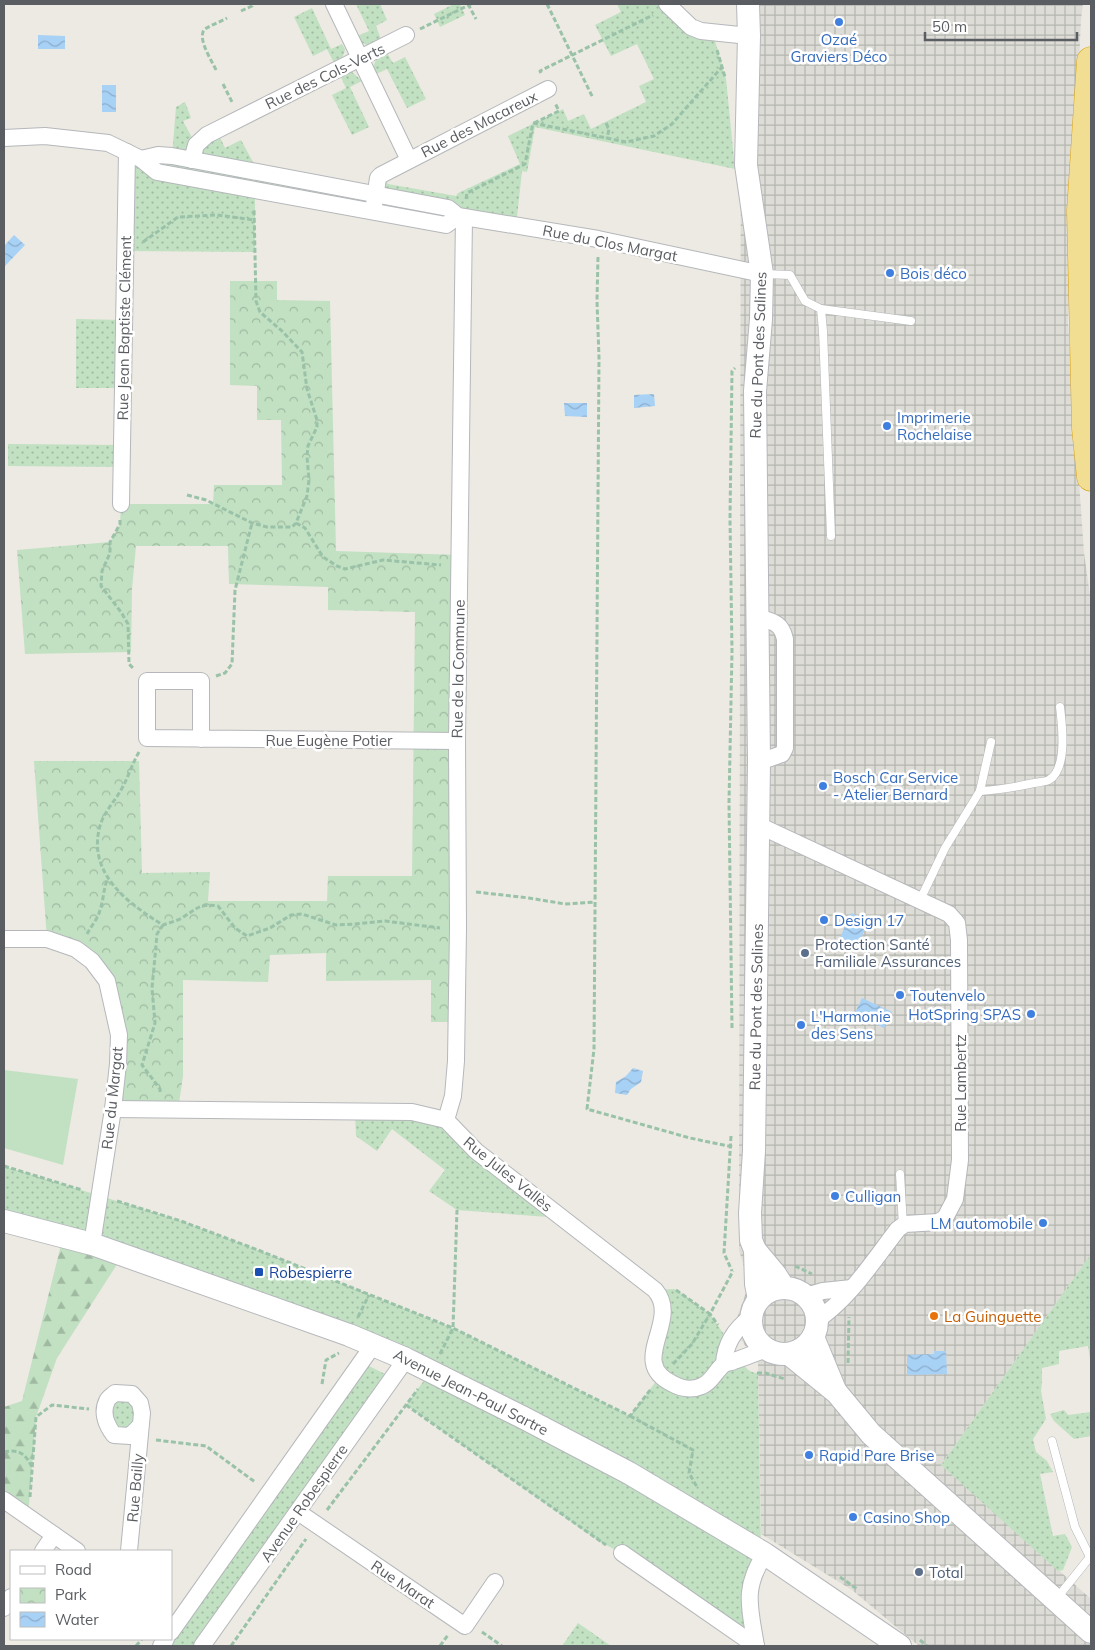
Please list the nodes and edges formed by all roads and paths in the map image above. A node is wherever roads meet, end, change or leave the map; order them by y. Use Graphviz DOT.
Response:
graph roads {
  1 [pos="253,4"];
  2 [pos="334,4"];
  3 [pos="469,4"];
  4 [pos="548,4"];
  5 [pos="666,4"];
  6 [pos="748,4"];
  7 [pos="241,11"];
  8 [pos="651,16"];
  9 [pos="227,18"];
  10 [pos="476,19"];
  11 [pos="406,35"];
  12 [pos="749,36"];
  13 [pos="573,55"];
  14 [pos="361,58"];
  15 [pos="1091,61"];
  16 [pos="722,67"];
  17 [pos="216,70"];
  18 [pos="548,89"];
  19 [pos="593,98"];
  20 [pos="606,123"];
  21 [pos="4,138"];
  22 [pos="607,139"];
  23 [pos="127,152"];
  24 [pos="141,159"];
  25 [pos="192,160"];
  26 [pos="409,160"];
  27 [pos="254,191"];
  28 [pos="375,195"];
  29 [pos="373,212"];
  30 [pos="461,217"];
  31 [pos="254,220"];
  32 [pos="598,239"];
  33 [pos="125,247"];
  34 [pos="762,274"];
  35 [pos="820,309"];
  36 [pos="911,321"];
  37 [pos="738,366"];
  38 [pos="1091,477"];
  39 [pos="188,495"];
  40 [pos="121,504"];
  41 [pos="252,523"];
  42 [pos="296,523"];
  43 [pos="831,536"];
  44 [pos="459,566"];
  45 [pos="147,681"];
  46 [pos="202,681"];
  47 [pos="1060,706"];
  48 [pos="147,738"];
  49 [pos="201,739"];
  50 [pos="457,741"];
  51 [pos="991,742"];
  52 [pos="980,792"];
  53 [pos="758,825"];
  54 [pos="108,878"];
  55 [pos="458,890"];
  56 [pos="920,900"];
  57 [pos="595,902"];
  58 [pos="163,925"];
  59 [pos="458,928"];
  60 [pos="4,939"];
  61 [pos="76,949"];
  62 [pos="732,1037"];
  63 [pos="113,1109"];
  64 [pos="159,1110"];
  65 [pos="446,1120"];
  66 [pos="731,1129"];
  67 [pos="730,1147"];
  68 [pos="754,1151"];
  69 [pos="4,1166"];
  70 [pos="900,1174"];
  71 [pos="101,1196"];
  72 [pos="457,1210"];
  73 [pos="4,1221"];
  74 [pos="903,1226"];
  75 [pos="92,1244"];
  76 [pos="755,1250"];
  77 [pos="732,1271"];
  78 [pos="784,1288"];
  79 [pos="852,1288"];
  80 [pos="655,1290"];
  81 [pos="806,1296"];
  82 [pos="755,1308"];
  83 [pos="710,1314"];
  84 [pos="453,1328"];
  85 [pos="815,1329"];
  86 [pos="374,1344"];
  87 [pos="766,1349"];
  88 [pos="789,1354"];
  89 [pos="406,1359"];
  90 [pos="724,1364"];
  91 [pos="660,1376"];
  92 [pos="837,1393"];
  93 [pos="406,1405"];
  94 [pos="105,1410"];
  95 [pos="630,1416"];
  96 [pos="141,1425"];
  97 [pos="1052,1441"];
  98 [pos="4,1452"];
  99 [pos="32,1467"];
  100 [pos="703,1491"];
  101 [pos="269,1492"];
  102 [pos="4,1500"];
  103 [pos="298,1512"];
  104 [pos="28,1517"];
  105 [pos="54,1535"];
  106 [pos="44,1550"];
  107 [pos="76,1550"];
  108 [pos="129,1550"];
  109 [pos="622,1553"];
  110 [pos="765,1554"];
  111 [pos="1091,1557"];
  112 [pos="835,1574"];
  113 [pos="495,1582"];
  114 [pos="864,1594"];
  115 [pos="1056,1600"];
  116 [pos="468,1622"];
  117 [pos="174,1623"];
  118 [pos="1091,1632"];
  119 [pos="908,1642"];
  120 [pos="202,1646"];
  121 [pos="502,1646"];
  122 [pos="756,1646"];
  123 [pos="927,1646"];
  1 -- 7 [label="path"];
  2 -- 14 [label="street"];
  3 -- 10 [label="path"];
  3 -- 11 [label="path"];
  4 -- 13 [label="path"];
  5 -- 12 [label="street"];
  6 -- 12 [label="street, Rue du Pont des Salines"];
  8 -- 13 [label="path, Rue des Macareux"];
  9 -- 17 [label="path"];
  11 -- 14 [label="street, Rue des Cols-Verts"];
  12 -- 34 [label="street, Rue du Pont des Salines"];
  13 -- 18 [label="path, Rue des Macareux"];
  13 -- 19 [label="path"];
  14 -- 25 [label="street, Rue des Cols-Verts"];
  14 -- 26 [label="street"];
  15 -- 38 [label="highway"];
  16 -- 22 [label="path"];
  18 -- 26 [label="street, Rue des Macareux"];
  20 -- 22 [label="path"];
  21 -- 23 [label="street, Rue du Clos Margat"];
  22 -- 30 [label="path"];
  23 -- 24 [label="street, Rue du Clos Margat"];
  23 -- 33 [label="street, Rue Jean Baptiste Clément"];
  24 -- 25 [label="street, Rue du Clos Margat"];
  24 -- 27 [label="street, Rue du Clos Margat"];
  25 -- 28 [label="street, Rue du Clos Margat"];
  26 -- 28 [label="street, Rue des Macareux"];
  27 -- 29 [label="street, Rue du Clos Margat"];
  27 -- 31 [label="path"];
  28 -- 29 [label="street"];
  28 -- 30 [label="street, Rue du Clos Margat"];
  29 -- 30 [label="street, Rue du Clos Margat"];
  30 -- 32 [label="street, Rue du Clos Margat"];
  30 -- 44 [label="street, Rue de la Commune"];
  31 -- 33 [label="path"];
  31 -- 42 [label="path"];
  32 -- 34 [label="street, Rue du Clos Margat"];
  32 -- 57 [label="path"];
  33 -- 40 [label="street, Rue Jean Baptiste Clément"];
  34 -- 35 [label="lane"];
  34 -- 53 [label="street, Rue du Pont des Salines"];
  35 -- 36 [label="lane"];
  35 -- 43 [label="lane"];
  37 -- 62 [label="path"];
  39 -- 41 [label="path"];
  40 -- 45 [label="path"];
  41 -- 42 [label="path"];
  41 -- 46 [label="path"];
  42 -- 44 [label="path"];
  44 -- 50 [label="street, Rue de la Commune"];
  45 -- 46 [label="street"];
  45 -- 48 [label="street"];
  46 -- 49 [label="street"];
  47 -- 52 [label="lane"];
  48 -- 49 [label="street, Rue Eugène Potier"];
  48 -- 54 [label="path"];
  49 -- 50 [label="street, Rue Eugène Potier"];
  50 -- 55 [label="street, Rue de la Commune"];
  51 -- 52 [label="lane"];
  52 -- 56 [label="lane"];
  53 -- 56 [label="street, Rue Lambertz"];
  53 -- 68 [label="street, Rue du Pont des Salines"];
  54 -- 58 [label="path"];
  54 -- 61 [label="path"];
  55 -- 57 [label="path"];
  55 -- 59 [label="street, Rue de la Commune"];
  56 -- 74 [label="street, Rue Lambertz"];
  57 -- 67 [label="path"];
  58 -- 59 [label="path"];
  58 -- 64 [label="path"];
  59 -- 65 [label="street, Rue de la Commune"];
  60 -- 61 [label="street, Rue du Margat"];
  61 -- 63 [label="street, Rue du Margat"];
  63 -- 64 [label="street"];
  63 -- 71 [label="street, Rue du Margat"];
  64 -- 65 [label="street"];
  65 -- 80 [label="street, Rue Jules Vallès"];
  66 -- 67 [label="path"];
  67 -- 68 [label="path"];
  67 -- 77 [label="path"];
  68 -- 76 [label="street, Rue du Pont des Salines"];
  69 -- 71 [label="path"];
  70 -- 74 [label="lane"];
  71 -- 75 [label="street, Rue du Margat"];
  71 -- 84 [label="path"];
  72 -- 84 [label="path"];
  73 -- 75 [label="street, Avenue Jean-Paul Sartre"];
  74 -- 79 [label="street"];
  75 -- 86 [label="street, Avenue Jean-Paul Sartre"];
  76 -- 78 [label="street, Rue du Pont des Salines"];
  76 -- 82 [label="street, Rue du Pont des Salines"];
  78 -- 81 [label="street"];
  78 -- 82 [label="street"];
  79 -- 81 [label="street"];
  79 -- 85 [label="street"];
  80 -- 83 [label="path"];
  80 -- 91 [label="street"];
  81 -- 85 [label="street"];
  82 -- 87 [label="street, Rue du Pont des Salines"];
  82 -- 90 [label="street"];
  84 -- 95 [label="path"];
  85 -- 88 [label="street"];
  85 -- 92 [label="street"];
  86 -- 89 [label="street, Avenue Jean-Paul Sartre"];
  86 -- 101 [label="street"];
  87 -- 88 [label="street"];
  87 -- 90 [label="street"];
  88 -- 92 [label="street"];
  89 -- 103 [label="street, Avenue Robespierre"];
  89 -- 110 [label="street, Avenue Jean-Paul Sartre"];
  90 -- 91 [label="street"];
  91 -- 95 [label="path"];
  92 -- 115 [label="street"];
  93 -- 109 [label="path"];
  94 -- 96 [label="street, Rue Bailly"];
  94 -- 96 [label="street, Rue Bailly"];
  94 -- 99 [label="path"];
  95 -- 100 [label="path"];
  96 -- 101 [label="path"];
  96 -- 108 [label="street, Rue Bailly"];
  97 -- 111 [label="lane"];
  98 -- 99 [label="path"];
  99 -- 104 [label="path"];
  101 -- 117 [label="street"];
  102 -- 104 [label="street"];
  103 -- 116 [label="street, Rue Marat"];
  103 -- 120 [label="street, Avenue Robespierre"];
  104 -- 105 [label="street"];
  105 -- 106 [label="street"];
  105 -- 107 [label="street"];
  109 -- 122 [label="street"];
  110 -- 119 [label="street, Avenue Jean-Paul Sartre"];
  110 -- 122 [label="street"];
  111 -- 115 [label="lane"];
  112 -- 114 [label="path"];
  113 -- 116 [label="street"];
  115 -- 118 [label="street"];
  116 -- 121 [label="path"];
  119 -- 123 [label="path"];
}
